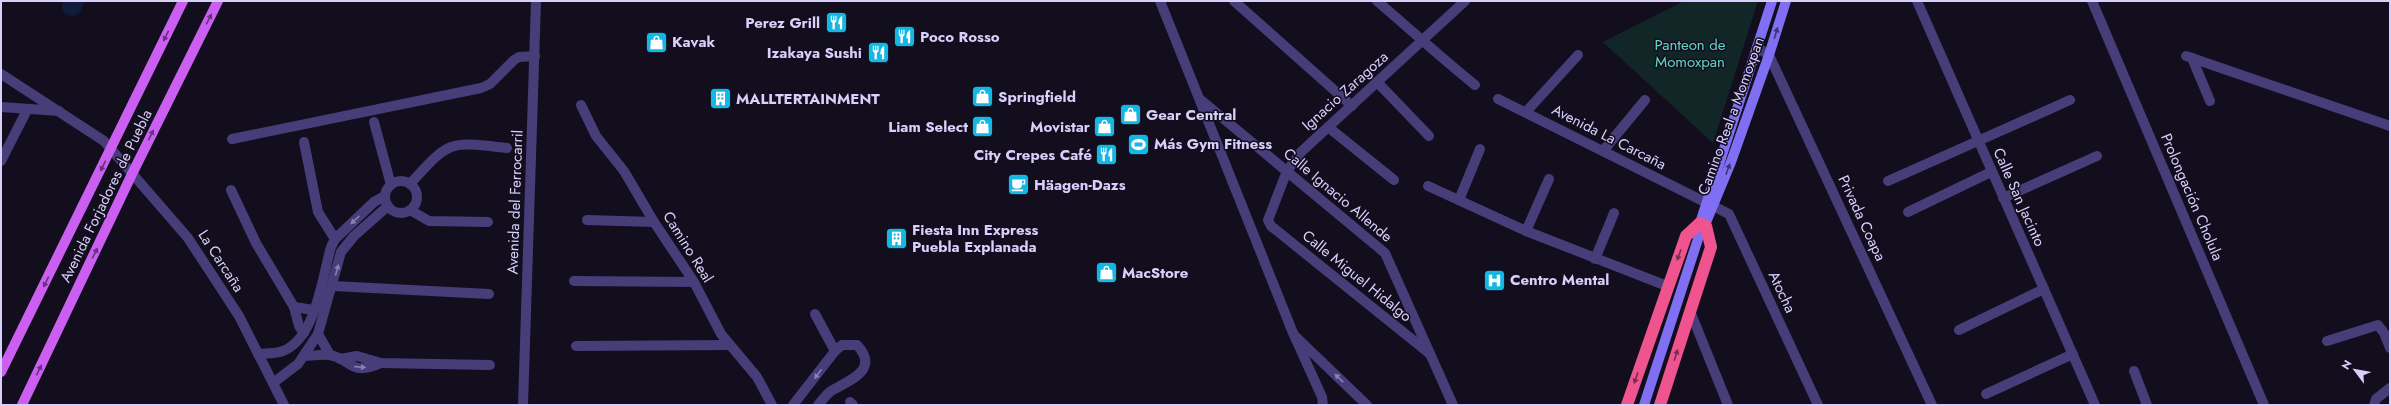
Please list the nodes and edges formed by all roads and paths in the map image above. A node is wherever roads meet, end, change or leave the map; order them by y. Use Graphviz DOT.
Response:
graph roads {
  1 [pos="183,1"];
  2 [pos="218,1"];
  3 [pos="536,1"];
  4 [pos="1160,1"];
  5 [pos="1234,1"];
  6 [pos="1377,1"];
  7 [pos="1465,1"];
  8 [pos="1772,1"];
  9 [pos="1786,1"];
  10 [pos="1917,1"];
  11 [pos="2092,1"];
  12 [pos="1423,41"];
  13 [pos="1758,48"];
  14 [pos="1578,55"];
  15 [pos="1769,55"];
  16 [pos="535,56"];
  17 [pos="1,74"];
  18 [pos="1378,83"];
  19 [pos="1475,85"];
  20 [pos="1199,99"];
  21 [pos="1498,100"];
  22 [pos="1645,100"];
  23 [pos="2070,100"];
  24 [pos="2210,101"];
  25 [pos="581,105"];
  26 [pos="1352,106"];
  27 [pos="1,107"];
  28 [pos="27,110"];
  29 [pos="59,111"];
  30 [pos="1526,112"];
  31 [pos="374,122"];
  32 [pos="2390,126"];
  33 [pos="1328,127"];
  34 [pos="1429,136"];
  35 [pos="232,139"];
  36 [pos="1978,140"];
  37 [pos="304,142"];
  38 [pos="507,148"];
  39 [pos="1480,149"];
  40 [pos="111,150"];
  41 [pos="1603,151"];
  42 [pos="2097,156"];
  43 [pos="1,161"];
  44 [pos="1287,171"];
  45 [pos="1991,172"];
  46 [pos="132,174"];
  47 [pos="1549,179"];
  48 [pos="1394,180"];
  49 [pos="1888,181"];
  50 [pos="410,184"];
  51 [pos="391,186"];
  52 [pos="1428,186"];
  53 [pos="231,190"];
  54 [pos="385,196"];
  55 [pos="2003,198"];
  56 [pos="1459,200"];
  57 [pos="1711,204"];
  58 [pos="388,206"];
  59 [pos="410,210"];
  60 [pos="1908,212"];
  61 [pos="1614,213"];
  62 [pos="587,220"];
  63 [pos="1268,220"];
  64 [pos="488,222"];
  65 [pos="654,222"];
  66 [pos="1703,225"];
  67 [pos="1526,230"];
  68 [pos="335,239"];
  69 [pos="1595,259"];
  70 [pos="574,281"];
  71 [pos="694,282"];
  72 [pos="333,286"];
  73 [pos="1667,286"];
  74 [pos="2044,289"];
  75 [pos="489,294"];
  76 [pos="294,307"];
  77 [pos="314,310"];
  78 [pos="1690,311"];
  79 [pos="815,314"];
  80 [pos="1959,330"];
  81 [pos="1293,333"];
  82 [pos="304,334"];
  83 [pos="318,334"];
  84 [pos="2327,341"];
  85 [pos="729,345"];
  86 [pos="576,346"];
  87 [pos="2390,348"];
  88 [pos="835,351"];
  89 [pos="1429,353"];
  90 [pos="258,354"];
  91 [pos="2073,354"];
  92 [pos="330,355"];
  93 [pos="304,356"];
  94 [pos="490,365"];
  95 [pos="2134,371"];
  96 [pos="1,372"];
  97 [pos="273,383"];
  98 [pos="2390,388"];
  99 [pos="1986,394"];
  100 [pos="22,405"];
  101 [pos="284,405"];
  102 [pos="523,405"];
  103 [pos="772,405"];
  104 [pos="793,405"];
  105 [pos="818,405"];
  106 [pos="1323,405"];
  107 [pos="1367,405"];
  108 [pos="1453,405"];
  109 [pos="1627,405"];
  110 [pos="1644,405"];
  111 [pos="1660,405"];
  112 [pos="1728,405"];
  113 [pos="1818,405"];
  114 [pos="1932,405"];
  115 [pos="2096,405"];
  116 [pos="2147,405"];
  117 [pos="2264,405"];
  118 [pos="2374,405"];
  1 -- 40 [label="main road, Avenida Forjadores de Puebla, one-way"];
  46 -- 2 [label="main road, Avenida Forjadores de Puebla, one-way"];
  3 -- 16 [label="street, Avenida del Ferrocarril"];
  4 -- 20 [label="street"];
  5 -- 26 [label="street"];
  6 -- 12 [label="street"];
  7 -- 12 [label="street, Ignacio Zaragoza"];
  8 -- 13 [label="street, Camino Real a Momoxpan"];
  15 -- 9 [label="street, Camino Real a Momoxpan, one-way"];
  10 -- 36 [label="street, Calle San Jacinto"];
  11 -- 117 [label="street, Prolongación Cholula"];
  12 -- 18 [label="street, Ignacio Zaragoza"];
  12 -- 19 [label="street"];
  13 -- 15 [label="street"];
  13 -- 57 [label="street, Camino Real a Momoxpan"];
  14 -- 30 [label="street"];
  57 -- 15 [label="street, Camino Real a Momoxpan, one-way"];
  15 -- 114 [label="street, Privada Coapa"];
  16 -- 35 [label="street"];
  16 -- 102 [label="street, Avenida del Ferrocarril"];
  17 -- 29 [label="street, La Carcaña"];
  18 -- 26 [label="street, Ignacio Zaragoza"];
  18 -- 34 [label="street"];
  20 -- 44 [label="street, Calle Ignacio Allende"];
  20 -- 81 [label="street"];
  21 -- 30 [label="street, Avenida La Carcaña"];
  22 -- 41 [label="street"];
  23 -- 36 [label="street"];
  24 -- 32 [label="street"];
  25 -- 65 [label="street, Camino Real"];
  26 -- 33 [label="street, Ignacio Zaragoza"];
  27 -- 28 [label="street"];
  28 -- 29 [label="street"];
  28 -- 43 [label="street"];
  29 -- 40 [label="street, La Carcaña"];
  30 -- 41 [label="street, Avenida La Carcaña"];
  31 -- 51 [label="street"];
  33 -- 44 [label="street, Ignacio Zaragoza"];
  33 -- 48 [label="street"];
  36 -- 45 [label="street, Calle San Jacinto"];
  36 -- 49 [label="street"];
  37 -- 68 [label="street"];
  38 -- 50 [label="street"];
  39 -- 56 [label="street"];
  40 -- 46 [label="street, La Carcaña"];
  40 -- 96 [label="main road, Avenida Forjadores de Puebla, one-way"];
  41 -- 57 [label="street, Avenida La Carcaña"];
  42 -- 55 [label="street"];
  44 -- 63 [label="street, Ignacio Zaragoza"];
  44 -- 89 [label="street, Calle Ignacio Allende"];
  45 -- 55 [label="street, Calle San Jacinto"];
  45 -- 60 [label="street"];
  46 -- 90 [label="street, La Carcaña"];
  100 -- 46 [label="main road, Avenida Forjadores de Puebla, one-way"];
  47 -- 67 [label="street"];
  50 -- 51 [label="street"];
  50 -- 59 [label="street"];
  51 -- 54 [label="street"];
  52 -- 56 [label="street"];
  53 -- 76 [label="street"];
  54 -- 58 [label="street"];
  54 -- 68 [label="street, one-way"];
  55 -- 74 [label="street, Calle San Jacinto"];
  56 -- 67 [label="street"];
  57 -- 66 [label="street, Camino Real a Momoxpan"];
  57 -- 113 [label="street, Atocha"];
  58 -- 59 [label="street"];
  72 -- 58 [label="street, one-way"];
  59 -- 64 [label="street"];
  61 -- 69 [label="street"];
  62 -- 65 [label="street"];
  63 -- 89 [label="street, Calle Miguel Hidalgo"];
  65 -- 71 [label="street, Camino Real"];
  66 -- 73 [label="highway, one-way"];
  66 -- 78 [label="highway"];
  66 -- 110 [label="street, Camino Real a Momoxpan"];
  67 -- 69 [label="street"];
  68 -- 77 [label="street"];
  69 -- 73 [label="street"];
  70 -- 71 [label="street"];
  71 -- 85 [label="street, Camino Real"];
  72 -- 75 [label="street"];
  72 -- 83 [label="street"];
  73 -- 109 [label="highway, one-way"];
  74 -- 80 [label="street"];
  74 -- 91 [label="street, Calle San Jacinto"];
  76 -- 77 [label="street"];
  76 -- 82 [label="street"];
  77 -- 82 [label="street"];
  111 -- 78 [label="highway, one-way"];
  78 -- 112 [label="street"];
  79 -- 88 [label="street"];
  81 -- 106 [label="street"];
  107 -- 81 [label="street, one-way"];
  82 -- 90 [label="street"];
  83 -- 92 [label="street"];
  83 -- 93 [label="street"];
  84 -- 87 [label="street"];
  85 -- 86 [label="street"];
  85 -- 103 [label="street, Camino Real"];
  88 -- 104 [label="street, one-way"];
  88 -- 105 [label="street"];
  89 -- 108 [label="street, Calle Ignacio Allende"];
  90 -- 97 [label="street, La Carcaña"];
  91 -- 99 [label="street"];
  91 -- 115 [label="street, Calle San Jacinto"];
  92 -- 93 [label="street"];
  92 -- 94 [label="street"];
  93 -- 97 [label="street"];
  95 -- 116 [label="street"];
  97 -- 101 [label="street, La Carcaña"];
  98 -- 118 [label="street"];
}
